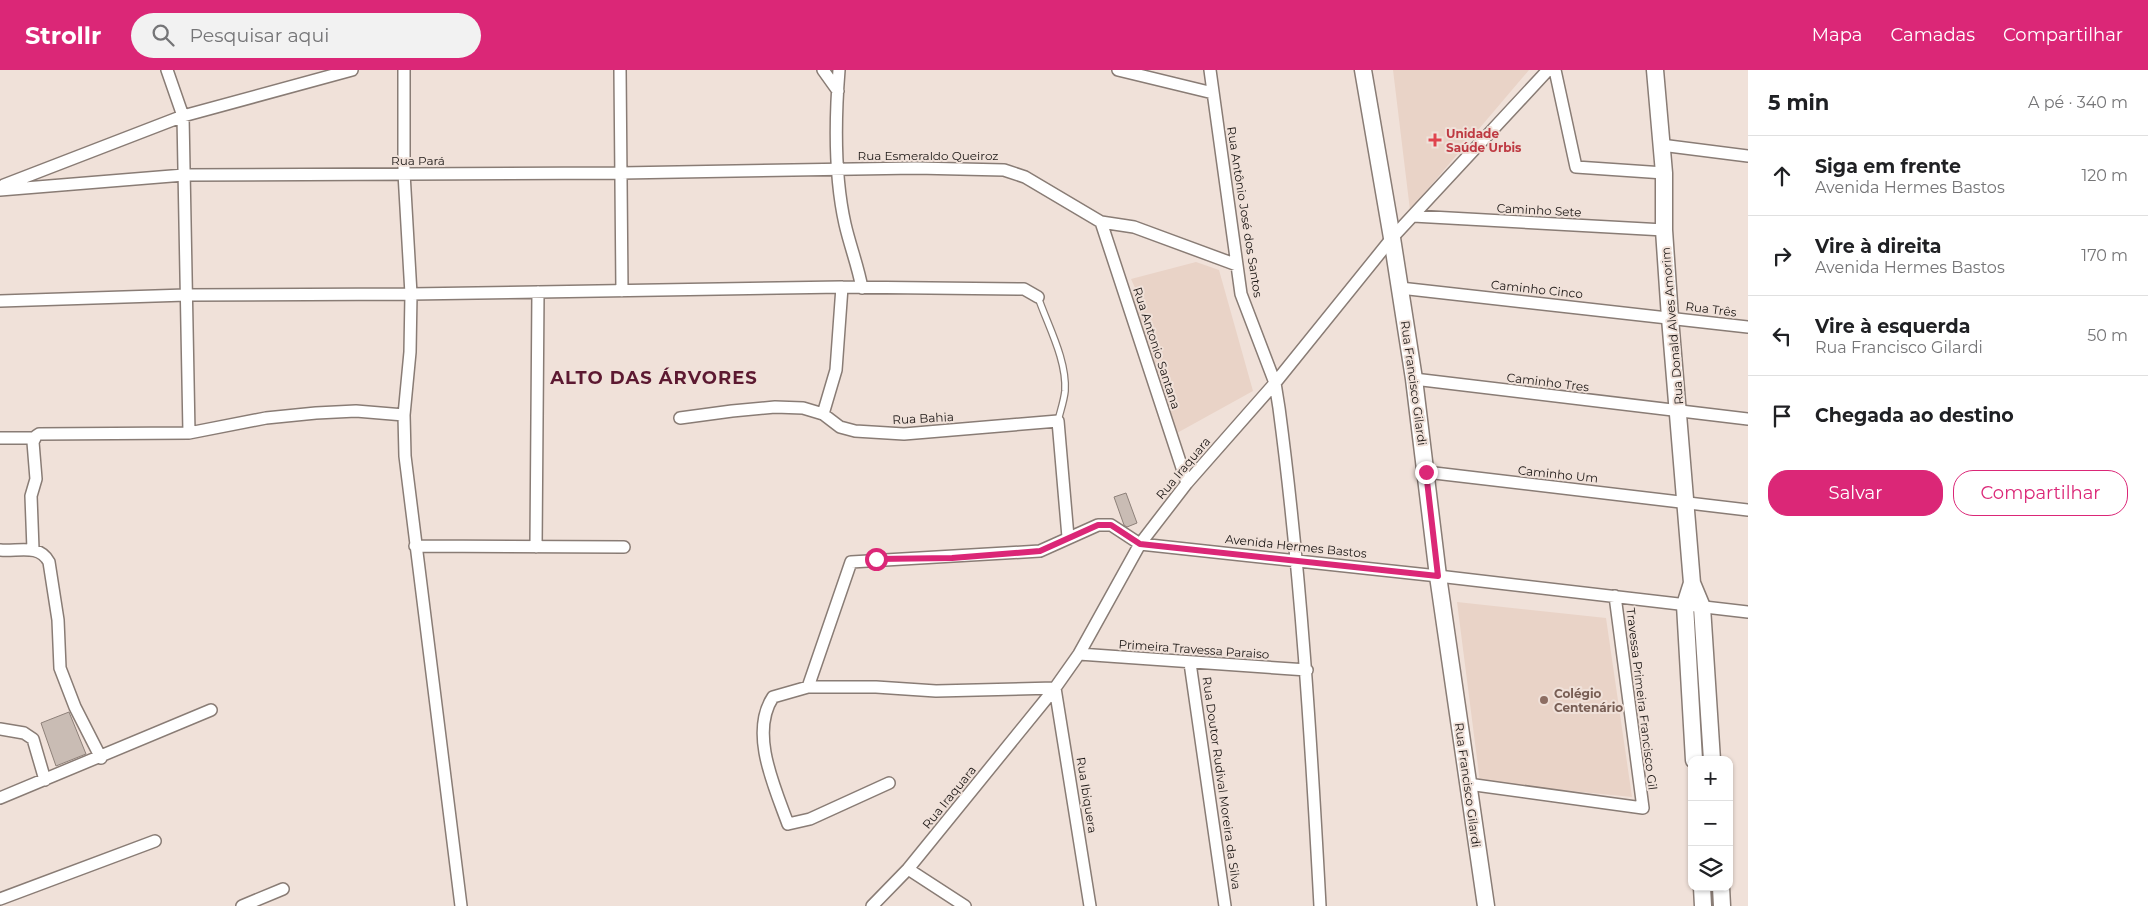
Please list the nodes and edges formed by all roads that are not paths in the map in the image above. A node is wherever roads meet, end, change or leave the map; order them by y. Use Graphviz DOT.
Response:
graph roads {
  1 [pos="166,70"];
  2 [pos="352,70"];
  3 [pos="404,70"];
  4 [pos="620,70"];
  5 [pos="822,70"];
  6 [pos="839,70"];
  7 [pos="1118,70"];
  8 [pos="1210,70"];
  9 [pos="1363,70"];
  10 [pos="1548,70"];
  11 [pos="1555,70"];
  12 [pos="1655,70"];
  13 [pos="838,91"];
  14 [pos="1213,93"];
  15 [pos="183,116"];
  16 [pos="1661,145"];
  17 [pos="1748,156"];
  18 [pos="837,169"];
  19 [pos="404,173"];
  20 [pos="621,173"];
  21 [pos="1664,173"];
  22 [pos="184,175"];
  23 [pos="0,188"];
  24 [pos="1413,216"];
  25 [pos="1101,222"];
  26 [pos="1664,230"];
  27 [pos="1392,238"];
  28 [pos="1237,265"];
  29 [pos="842,287"];
  30 [pos="862,288"];
  31 [pos="1400,288"];
  32 [pos="622,291"];
  33 [pos="538,292"];
  34 [pos="411,294"];
  35 [pos="186,295"];
  36 [pos="1038,297"];
  37 [pos="0,301"];
  38 [pos="1670,318"];
  39 [pos="1748,327"];
  40 [pos="1414,379"];
  41 [pos="1275,383"];
  42 [pos="1679,412"];
  43 [pos="824,414"];
  44 [pos="404,415"];
  45 [pos="680,418"];
  46 [pos="1748,419"];
  47 [pos="1058,421"];
  48 [pos="189,433"];
  49 [pos="0,438"];
  50 [pos="34,438"];
  51 [pos="1426,472"];
  52 [pos="1187,483"];
  53 [pos="1686,502"];
  54 [pos="1748,510"];
  55 [pos="1068,537"];
  56 [pos="1140,544"];
  57 [pos="415,546"];
  58 [pos="536,547"];
  59 [pos="624,547"];
  60 [pos="34,549"];
  61 [pos="0,550"];
  62 [pos="1297,560"];
  63 [pos="1438,576"];
  64 [pos="1692,583"];
  65 [pos="1615,596"];
  66 [pos="1685,605"];
  67 [pos="1702,607"];
  68 [pos="1748,612"];
  69 [pos="1079,654"];
  70 [pos="1190,663"];
  71 [pos="1307,670"];
  72 [pos="1707,684"];
  73 [pos="1689,686"];
  74 [pos="808,687"];
  75 [pos="1055,688"];
  76 [pos="211,710"];
  77 [pos="0,728"];
  78 [pos="1694,756"];
  79 [pos="1712,756"];
  80 [pos="101,758"];
  81 [pos="45,780"];
  82 [pos="889,783"];
  83 [pos="1468,784"];
  84 [pos="0,798"];
  85 [pos="156,841"];
  86 [pos="908,869"];
  87 [pos="283,890"];
  88 [pos="1702,891"];
  89 [pos="1718,891"];
  90 [pos="1721,891"];
  91 [pos="0,899"];
  92 [pos="242,906"];
  93 [pos="461,906"];
  94 [pos="872,906"];
  95 [pos="964,906"];
  96 [pos="1090,906"];
  97 [pos="1226,906"];
  98 [pos="1320,906"];
  99 [pos="1486,906"];
  100 [pos="1703,906"];
  101 [pos="1722,906"];
  1 -- 15 [label="street"];
  2 -- 15 [label="street"];
  3 -- 19 [label="street"];
  4 -- 20 [label="street"];
  5 -- 13 [label="street"];
  6 -- 13 [label="street"];
  7 -- 14 [label="street"];
  8 -- 14 [label="street, Rua Antônio José dos Santos"];
  9 -- 27 [label="street, Rua Francisco Gilardi"];
  10 -- 24 [label="street, Rua Iraquara"];
  11 -- 21 [label="street"];
  12 -- 16 [label="street, Rua Donald Alves Amorim"];
  13 -- 18 [label="street"];
  14 -- 28 [label="street, Rua Antônio José dos Santos"];
  15 -- 22 [label="street"];
  15 -- 23 [label="street"];
  16 -- 17 [label="street"];
  16 -- 21 [label="street, Rua Donald Alves Amorim"];
  18 -- 20 [label="street, Rua Pará"];
  18 -- 25 [label="street, Rua Esmeraldo Queiroz"];
  18 -- 30 [label="street"];
  19 -- 20 [label="street, Rua Pará"];
  19 -- 22 [label="street, Rua Pará"];
  19 -- 34 [label="street"];
  20 -- 32 [label="street"];
  21 -- 26 [label="street, Rua Donald Alves Amorim"];
  22 -- 23 [label="street, Rua Pará"];
  22 -- 35 [label="street"];
  24 -- 26 [label="street, Caminho Sete"];
  24 -- 27 [label="street, Rua Iraquara"];
  25 -- 28 [label="street, Rua Esmeraldo Queiroz"];
  25 -- 52 [label="street, Rua Antonio Santana"];
  26 -- 38 [label="street, Rua Donald Alves Amorim"];
  27 -- 31 [label="street, Rua Francisco Gilardi"];
  27 -- 41 [label="street, Rua Iraquara"];
  28 -- 41 [label="street, Rua Antônio José dos Santos"];
  29 -- 30 [label="street"];
  29 -- 32 [label="street"];
  29 -- 43 [label="street"];
  30 -- 36 [label="street"];
  31 -- 38 [label="street, Caminho Cinco"];
  31 -- 40 [label="street, Rua Francisco Gilardi"];
  32 -- 33 [label="street"];
  33 -- 34 [label="street"];
  33 -- 58 [label="street"];
  34 -- 35 [label="street"];
  34 -- 44 [label="street"];
  35 -- 37 [label="street"];
  35 -- 48 [label="street"];
  36 -- 47 [label="lane"];
  38 -- 39 [label="street, Rua Três"];
  38 -- 42 [label="street, Rua Donald Alves Amorim"];
  40 -- 42 [label="street, Caminho Tres"];
  40 -- 51 [label="street, Rua Francisco Gilardi"];
  41 -- 52 [label="street, Rua Iraquara"];
  41 -- 62 [label="street, Rua Antônio José dos Santos"];
  42 -- 46 [label="street, Caminho Tres"];
  42 -- 53 [label="street, Rua Donald Alves Amorim"];
  43 -- 45 [label="street, Rua Bahia"];
  43 -- 47 [label="street, Rua Bahia"];
  44 -- 48 [label="street"];
  44 -- 57 [label="street"];
  47 -- 55 [label="street"];
  48 -- 50 [label="street"];
  49 -- 50 [label="street"];
  50 -- 60 [label="street"];
  51 -- 53 [label="street, Caminho Um"];
  51 -- 63 [label="street, Rua Francisco Gilardi"];
  52 -- 56 [label="street, Rua Iraquara"];
  53 -- 54 [label="street, Caminho Um"];
  53 -- 64 [label="street, Rua Donald Alves Amorim"];
  55 -- 56 [label="street, Avenida Hermes Bastos"];
  55 -- 74 [label="street, Avenida Hermes Bastos"];
  56 -- 62 [label="street, Avenida Hermes Bastos"];
  56 -- 69 [label="street, Rua Iraquara"];
  57 -- 58 [label="street"];
  57 -- 93 [label="street"];
  58 -- 59 [label="street"];
  60 -- 61 [label="street"];
  60 -- 80 [label="street"];
  62 -- 63 [label="street, Avenida Hermes Bastos"];
  62 -- 71 [label="street, Rua Antônio José dos Santos"];
  63 -- 65 [label="street, Avenida Hermes Bastos"];
  63 -- 83 [label="street, Rua Francisco Gilardi"];
  64 -- 66 [label="street, Rua Donald Alves Amorim"];
  64 -- 67 [label="street, Rua Donald Alves Amorim"];
  65 -- 66 [label="street, Avenida Hermes Bastos"];
  65 -- 83 [label="street, Travessa Primeira Francisco Gil"];
  66 -- 67 [label="street, Avenida Hermes Bastos"];
  66 -- 73 [label="street"];
  67 -- 68 [label="street, Avenida Hermes Bastos"];
  67 -- 72 [label="street, Rua Donald Alves Amorim"];
  69 -- 70 [label="street, Primeira Travessa Paraiso"];
  69 -- 75 [label="street, Rua Iraquara"];
  70 -- 71 [label="street, Primeira Travessa Paraiso"];
  70 -- 97 [label="street, Rua Doutor Rudival Moreira da Silva"];
  71 -- 98 [label="street, Rua Antônio José dos Santos"];
  72 -- 73 [label="street"];
  72 -- 79 [label="street, Rua Donald Alves Amorim"];
  73 -- 78 [label="street"];
  74 -- 75 [label="street"];
  74 -- 82 [label="street"];
  75 -- 86 [label="street, Rua Iraquara"];
  75 -- 96 [label="street, Rua Ibiquera"];
  76 -- 80 [label="street"];
  77 -- 81 [label="street"];
  80 -- 81 [label="street"];
  81 -- 84 [label="street"];
  83 -- 99 [label="street, Rua Francisco Gilardi"];
  85 -- 91 [label="street"];
  86 -- 94 [label="street, Rua Iraquara"];
  86 -- 95 [label="street"];
  87 -- 92 [label="street"];
  88 -- 100 [label="street"];
  89 -- 100 [label="street"];
  90 -- 101 [label="street"];
}
